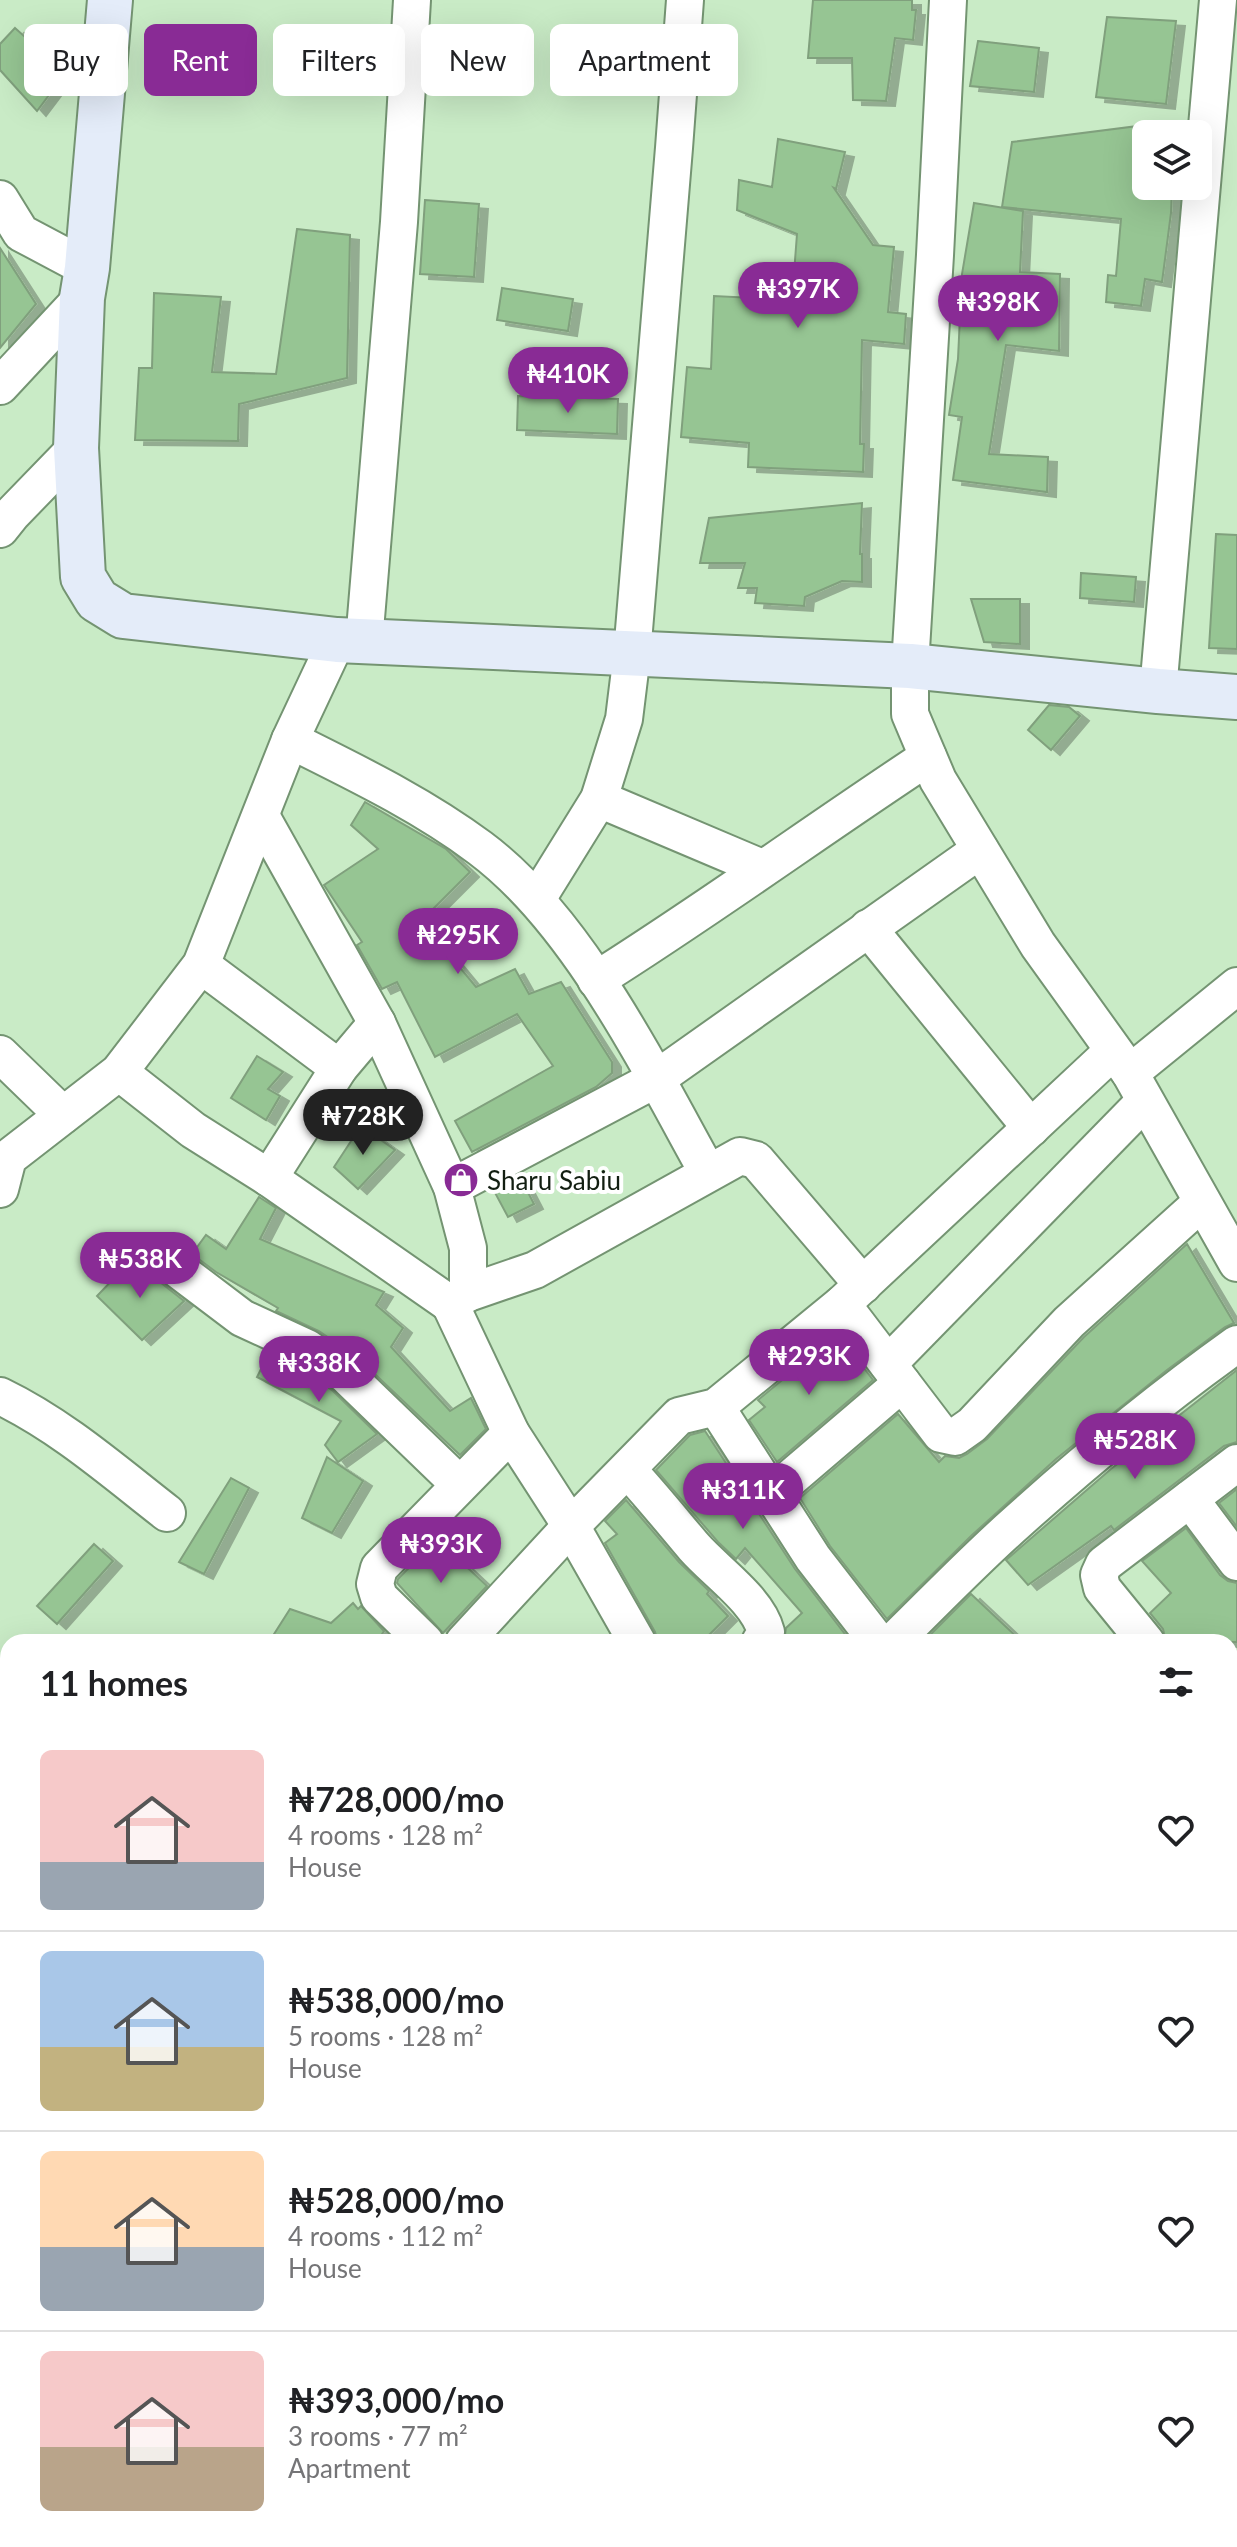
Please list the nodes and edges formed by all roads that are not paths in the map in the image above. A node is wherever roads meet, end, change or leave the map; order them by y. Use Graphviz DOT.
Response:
graph roads {
  1 [pos="110,0"];
  2 [pos="412,0"];
  3 [pos="685,0"];
  4 [pos="948,0"];
  5 [pos="1218,0"];
  6 [pos="0,199"];
  7 [pos="11,241"];
  8 [pos="84,283"];
  9 [pos="0,386"];
  10 [pos="76,448"];
  11 [pos="0,529"];
  12 [pos="351,641"];
  13 [pos="632,654"];
  14 [pos="910,666"];
  15 [pos="1158,691"];
  16 [pos="1237,697"];
  17 [pos="290,740"];
  18 [pos="928,757"];
  19 [pos="599,799"];
  20 [pos="261,816"];
  21 [pos="980,850"];
  22 [pos="762,868"];
  23 [pos="537,899"];
  24 [pos="868,928"];
  25 [pos="201,965"];
  26 [pos="596,980"];
  27 [pos="1237,986"];
  28 [pos="377,1023"];
  29 [pos="0,1054"];
  30 [pos="339,1068"];
  31 [pos="119,1072"];
  32 [pos="1129,1075"];
  33 [pos="656,1079"];
  34 [pos="63,1115"];
  35 [pos="1031,1128"];
  36 [pos="3,1171"];
  37 [pos="708,1173"];
  38 [pos="269,1178"];
  39 [pos="452,1187"];
  40 [pos="1217,1208"];
  41 [pos="168,1262"];
  42 [pos="1237,1263"];
  43 [pos="853,1294"];
  44 [pos="459,1298"];
  45 [pos="1237,1344"];
  46 [pos="895,1374"];
  47 [pos="0,1396"];
  48 [pos="716,1407"];
  49 [pos="511,1433"];
  50 [pos="1237,1463"];
  51 [pos="628,1470"];
  52 [pos="459,1484"];
  53 [pos="772,1494"];
  54 [pos="1190,1499"];
  55 [pos="167,1513"];
  56 [pos="571,1526"];
  57 [pos="1237,1562"];
  58 [pos="417,1634"];
  59 [pos="471,1634"];
  60 [pos="632,1634"];
  61 [pos="765,1634"];
  62 [pos="872,1634"];
  63 [pos="901,1634"];
  64 [pos="1139,1634"];
  1 -- 8 [label="street"];
  2 -- 12 [label="street"];
  3 -- 13 [label="street"];
  4 -- 14 [label="street"];
  5 -- 15 [label="street"];
  6 -- 7 [label="street"];
  7 -- 8 [label="street"];
  8 -- 9 [label="street"];
  8 -- 10 [label="street"];
  10 -- 11 [label="street"];
  10 -- 12 [label="street"];
  12 -- 13 [label="street"];
  12 -- 17 [label="street"];
  13 -- 14 [label="street"];
  13 -- 19 [label="street"];
  14 -- 15 [label="street"];
  14 -- 18 [label="street"];
  15 -- 16 [label="street"];
  17 -- 20 [label="street"];
  17 -- 23 [label="street"];
  18 -- 21 [label="street"];
  18 -- 22 [label="street"];
  19 -- 22 [label="street"];
  19 -- 23 [label="street"];
  20 -- 25 [label="street"];
  20 -- 28 [label="street"];
  21 -- 24 [label="street"];
  21 -- 32 [label="street"];
  22 -- 26 [label="street"];
  23 -- 26 [label="street"];
  24 -- 33 [label="street"];
  24 -- 35 [label="street"];
  25 -- 30 [label="street"];
  25 -- 31 [label="street"];
  26 -- 33 [label="street"];
  27 -- 32 [label="street"];
  28 -- 30 [label="street"];
  28 -- 39 [label="street"];
  29 -- 34 [label="street"];
  30 -- 38 [label="street"];
  31 -- 34 [label="street"];
  31 -- 38 [label="street"];
  32 -- 35 [label="street"];
  32 -- 40 [label="street"];
  32 -- 46 [label="street"];
  33 -- 37 [label="street"];
  33 -- 39 [label="street"];
  34 -- 36 [label="street"];
  35 -- 43 [label="street"];
  37 -- 43 [label="street"];
  37 -- 44 [label="street"];
  38 -- 44 [label="street"];
  39 -- 44 [label="street"];
  40 -- 42 [label="street"];
  40 -- 46 [label="street"];
  41 -- 52 [label="street"];
  43 -- 46 [label="street"];
  43 -- 48 [label="street"];
  44 -- 49 [label="street"];
  45 -- 63 [label="street"];
  46 -- 53 [label="street"];
  47 -- 55 [label="street"];
  48 -- 51 [label="street"];
  48 -- 53 [label="street"];
  49 -- 52 [label="street"];
  49 -- 56 [label="street"];
  50 -- 54 [label="street"];
  51 -- 56 [label="street"];
  51 -- 61 [label="street"];
  52 -- 58 [label="street"];
  53 -- 62 [label="street"];
  54 -- 57 [label="street"];
  54 -- 64 [label="street"];
  56 -- 59 [label="street"];
  56 -- 60 [label="street"];
}
